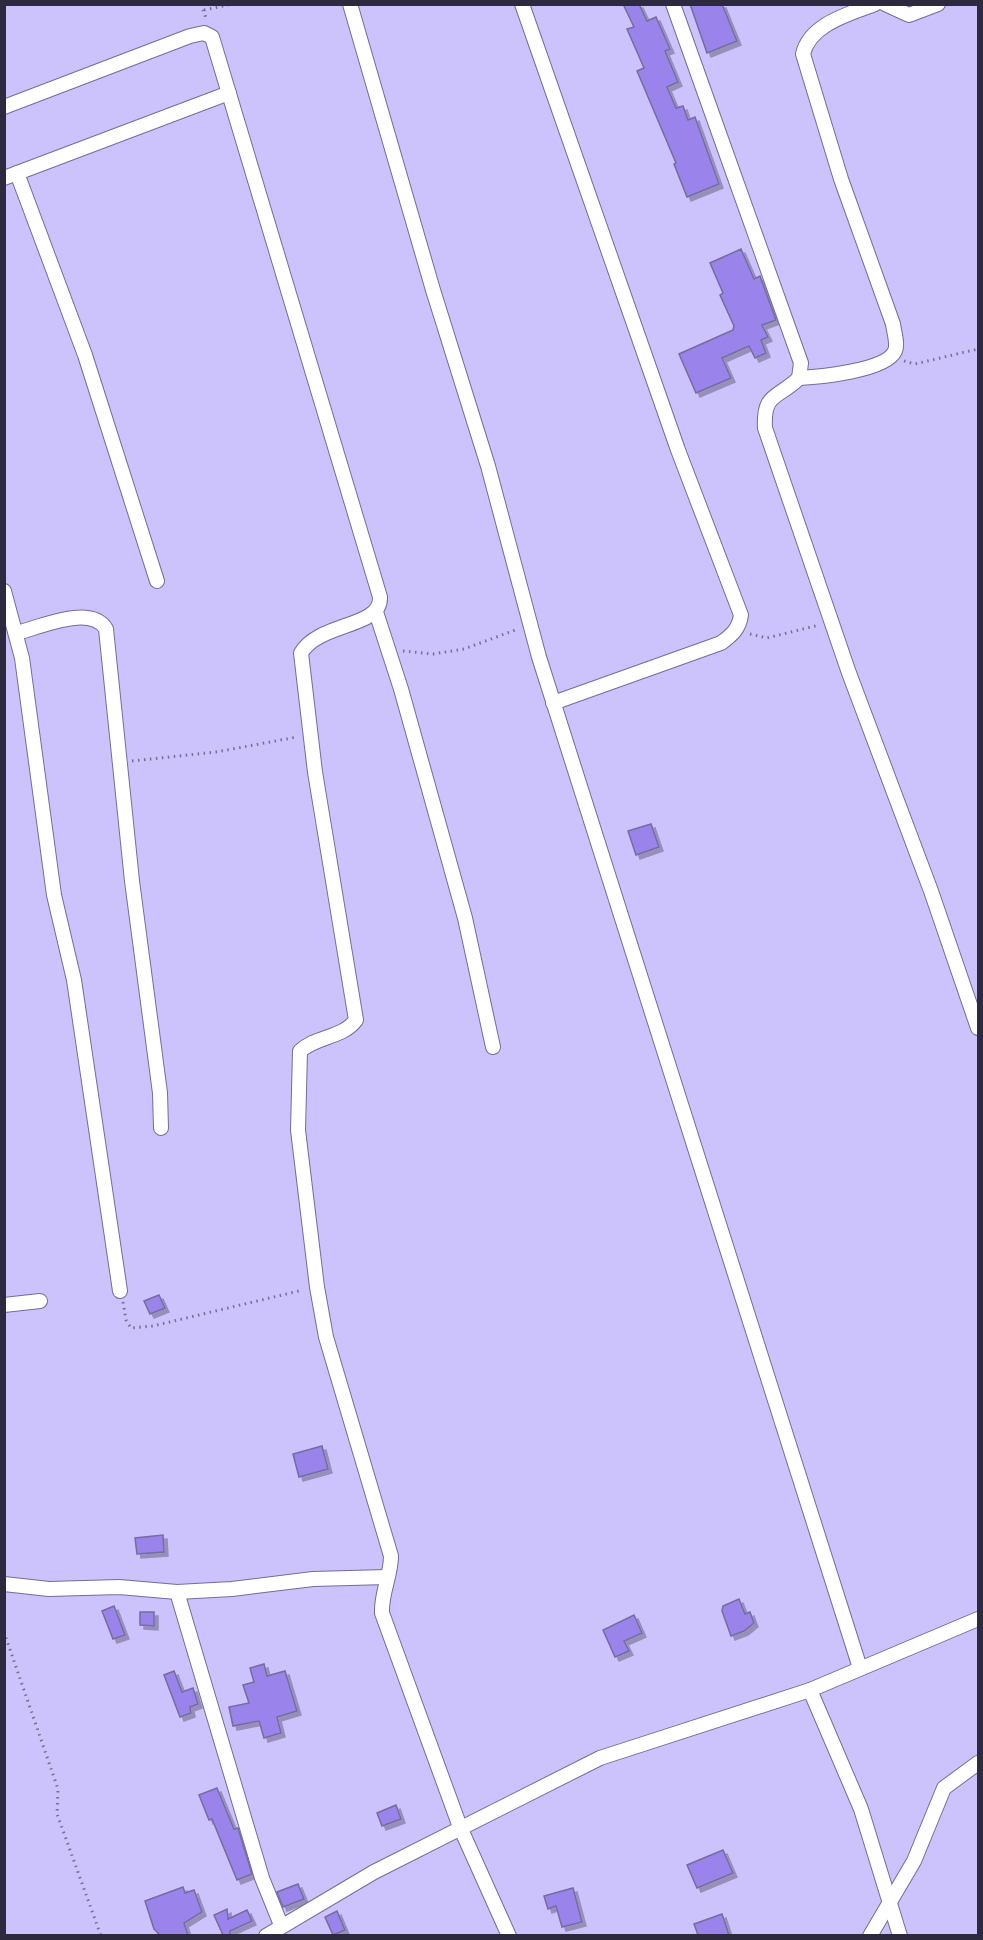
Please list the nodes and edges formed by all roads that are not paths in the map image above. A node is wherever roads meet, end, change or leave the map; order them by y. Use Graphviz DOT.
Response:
graph roads {
  1 [pos="350,4"];
  2 [pos="522,4"];
  3 [pos="673,4"];
  4 [pos="875,4"];
  5 [pos="885,4"];
  6 [pos="938,4"];
  7 [pos="229,93"];
  8 [pos="4,107"];
  9 [pos="10,176"];
  10 [pos="799,378"];
  11 [pos="158,581"];
  12 [pos="4,591"];
  13 [pos="376,612"];
  14 [pos="17,633"];
  15 [pos="553,703"];
  16 [pos="978,1028"];
  17 [pos="493,1047"];
  18 [pos="161,1128"];
  19 [pos="120,1291"];
  20 [pos="40,1301"];
  21 [pos="4,1305"];
  22 [pos="387,1577"];
  23 [pos="4,1584"];
  24 [pos="177,1592"];
  25 [pos="978,1619"];
  26 [pos="860,1668"];
  27 [pos="810,1690"];
  28 [pos="978,1763"];
  29 [pos="460,1827"];
  30 [pos="890,1902"];
  31 [pos="281,1925"];
  32 [pos="266,1935"];
  33 [pos="509,1935"];
  34 [pos="870,1935"];
  35 [pos="900,1935"];
  1 -- 15 [label="street"];
  2 -- 15 [label="street"];
  3 -- 10 [label="street"];
  4 -- 10 [label="street"];
  5 -- 6 [label="street"];
  7 -- 8 [label="street"];
  7 -- 9 [label="street"];
  7 -- 13 [label="street"];
  9 -- 11 [label="street"];
  10 -- 16 [label="street"];
  12 -- 14 [label="street"];
  13 -- 17 [label="street"];
  13 -- 22 [label="street"];
  14 -- 18 [label="street"];
  14 -- 19 [label="street"];
  15 -- 26 [label="street"];
  20 -- 21 [label="street"];
  22 -- 24 [label="street"];
  22 -- 29 [label="street"];
  23 -- 24 [label="street"];
  24 -- 31 [label="street"];
  25 -- 26 [label="street"];
  26 -- 27 [label="street"];
  27 -- 29 [label="street"];
  27 -- 30 [label="street"];
  28 -- 30 [label="street"];
  29 -- 31 [label="street"];
  29 -- 33 [label="street"];
  30 -- 34 [label="street"];
  30 -- 35 [label="street"];
  31 -- 32 [label="street"];
}
